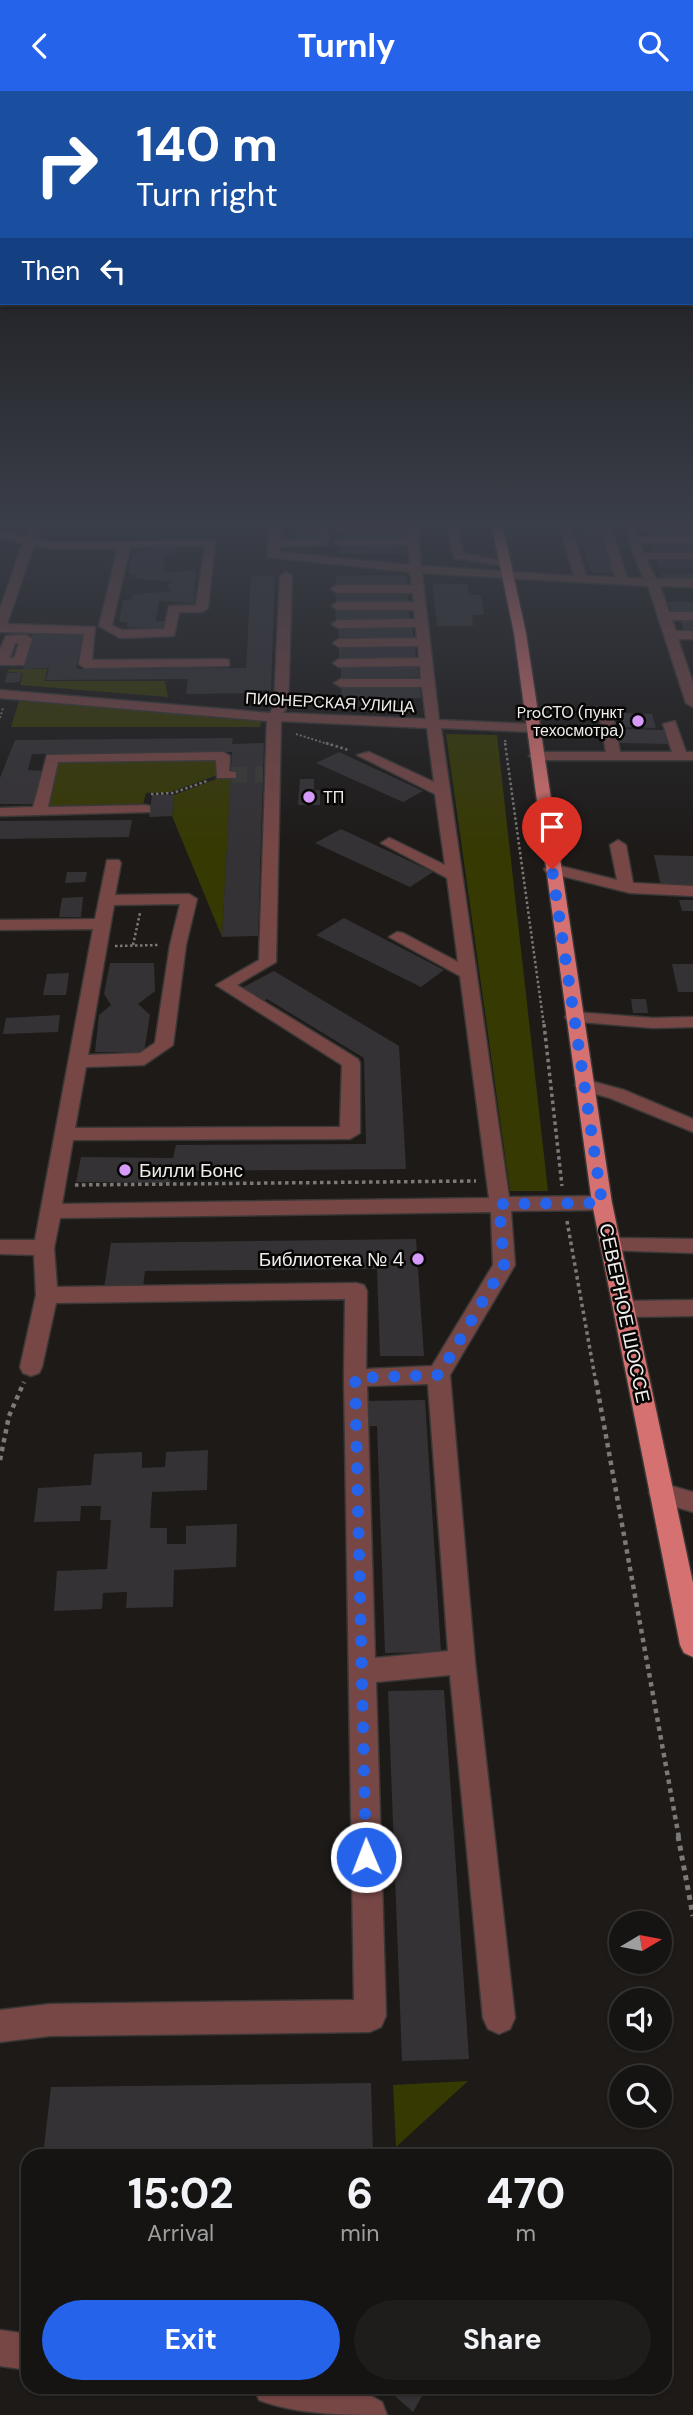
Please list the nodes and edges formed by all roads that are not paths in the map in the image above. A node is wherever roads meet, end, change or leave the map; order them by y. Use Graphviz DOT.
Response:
graph roads {
  1 [pos="91,631"];
  2 [pos="115,631"];
  3 [pos="170,631"];
  4 [pos="284,631"];
  5 [pos="424,631"];
  6 [pos="518,631"];
  7 [pos="669,631"];
  8 [pos="670,635"];
  9 [pos="693,635"];
  10 [pos="426,642"];
  11 [pos="339,643"];
  12 [pos="677,654"];
  13 [pos="693,654"];
  14 [pos="428,662"];
  15 [pos="224,663"];
  16 [pos="339,663"];
  17 [pos="688,675"];
  18 [pos="341,683"];
  19 [pos="430,683"];
  20 [pos="0,694"];
  21 [pos="693,703"];
  22 [pos="607,720"];
  23 [pos="274,722"];
  24 [pos="670,724"];
  25 [pos="433,725"];
  26 [pos="533,728"];
  27 [pos="364,755"];
  28 [pos="536,756"];
  29 [pos="614,756"];
  30 [pos="687,756"];
  31 [pos="227,775"];
  32 [pos="443,792"];
  33 [pos="145,809"];
  34 [pos="40,811"];
  35 [pos="0,812"];
  36 [pos="389,843"];
  37 [pos="618,845"];
  38 [pos="113,863"];
  39 [pos="552,869"];
  40 [pos="455,876"];
  41 [pos="626,887"];
  42 [pos="693,891"];
  43 [pos="107,900"];
  44 [pos="103,924"];
  45 [pos="0,925"];
  46 [pos="397,937"];
  47 [pos="470,975"];
  48 [pos="574,1017"];
  49 [pos="693,1021"];
  50 [pos="77,1061"];
  51 [pos="584,1085"];
  52 [pos="693,1126"];
  53 [pos="64,1134"];
  54 [pos="498,1193"];
  55 [pos="602,1203"];
  56 [pos="51,1211"];
  57 [pos="611,1245"];
  58 [pos="693,1246"];
  59 [pos="0,1247"];
  60 [pos="44,1248"];
  61 [pos="47,1295"];
  62 [pos="693,1308"];
  63 [pos="624,1309"];
  64 [pos="30,1367"];
  65 [pos="439,1375"];
  66 [pos="355,1378"];
  67 [pos="662,1493"];
  68 [pos="693,1502"];
  69 [pos="693,1645"];
  70 [pos="462,1662"];
  71 [pos="362,1671"];
  72 [pos="499,2018"];
  73 [pos="0,2026"];
  74 [pos="0,2348"];
  75 [pos="21,2351"];
  76 [pos="338,2394"];
  77 [pos="369,2415"];
  1 -- 15 [label="street"];
  2 -- 3 [label="street"];
  4 -- 23 [label="street"];
  5 -- 10 [label="street"];
  6 -- 26 [label="main road, СЕВЕРНОЕ ШОССЕ"];
  7 -- 8 [label="street"];
  8 -- 9 [label="street"];
  8 -- 12 [label="street"];
  10 -- 11 [label="street"];
  10 -- 14 [label="street"];
  12 -- 13 [label="street"];
  12 -- 17 [label="street"];
  14 -- 16 [label="street"];
  14 -- 19 [label="street"];
  17 -- 21 [label="street"];
  18 -- 19 [label="street"];
  19 -- 25 [label="street"];
  20 -- 23 [label="street, ПИОНЕРСКАЯ УЛИЦА"];
  22 -- 29 [label="street"];
  23 -- 25 [label="street, ПИОНЕРСКАЯ УЛИЦА"];
  23 -- 53 [label="street"];
  24 -- 30 [label="street"];
  25 -- 26 [label="street, ПИОНЕРСКАЯ УЛИЦА"];
  25 -- 32 [label="street"];
  26 -- 28 [label="main road, СЕВЕРНОЕ ШОССЕ"];
  27 -- 32 [label="street"];
  28 -- 29 [label="street"];
  28 -- 39 [label="main road, СЕВЕРНОЕ ШОССЕ"];
  29 -- 30 [label="street"];
  31 -- 34 [label="street"];
  32 -- 40 [label="street"];
  33 -- 34 [label="street"];
  34 -- 35 [label="street"];
  36 -- 40 [label="street"];
  37 -- 41 [label="street"];
  38 -- 43 [label="street"];
  39 -- 41 [label="street"];
  39 -- 48 [label="main road, СЕВЕРНОЕ ШОССЕ"];
  40 -- 47 [label="street"];
  41 -- 42 [label="street"];
  43 -- 44 [label="street"];
  43 -- 50 [label="street"];
  44 -- 45 [label="street"];
  44 -- 50 [label="street"];
  46 -- 47 [label="street"];
  47 -- 54 [label="street"];
  48 -- 49 [label="street"];
  48 -- 51 [label="main road, СЕВЕРНОЕ ШОССЕ"];
  50 -- 53 [label="street"];
  51 -- 52 [label="street"];
  51 -- 55 [label="main road, СЕВЕРНОЕ ШОССЕ"];
  53 -- 56 [label="street"];
  54 -- 55 [label="street"];
  54 -- 56 [label="street"];
  54 -- 65 [label="street"];
  55 -- 57 [label="main road, СЕВЕРНОЕ ШОССЕ"];
  56 -- 60 [label="street"];
  57 -- 58 [label="street"];
  57 -- 63 [label="main road, СЕВЕРНОЕ ШОССЕ"];
  59 -- 60 [label="street"];
  60 -- 61 [label="street"];
  61 -- 64 [label="street"];
  61 -- 66 [label="street"];
  62 -- 63 [label="street"];
  63 -- 67 [label="main road, СЕВЕРНОЕ ШОССЕ"];
  65 -- 66 [label="street"];
  65 -- 70 [label="street"];
  66 -- 71 [label="street"];
  67 -- 68 [label="street"];
  67 -- 69 [label="main road, СЕВЕРНОЕ ШОССЕ"];
  70 -- 71 [label="street"];
  70 -- 72 [label="street"];
  71 -- 73 [label="street"];
  74 -- 75 [label="street"];
  76 -- 77 [label="street"];
}
